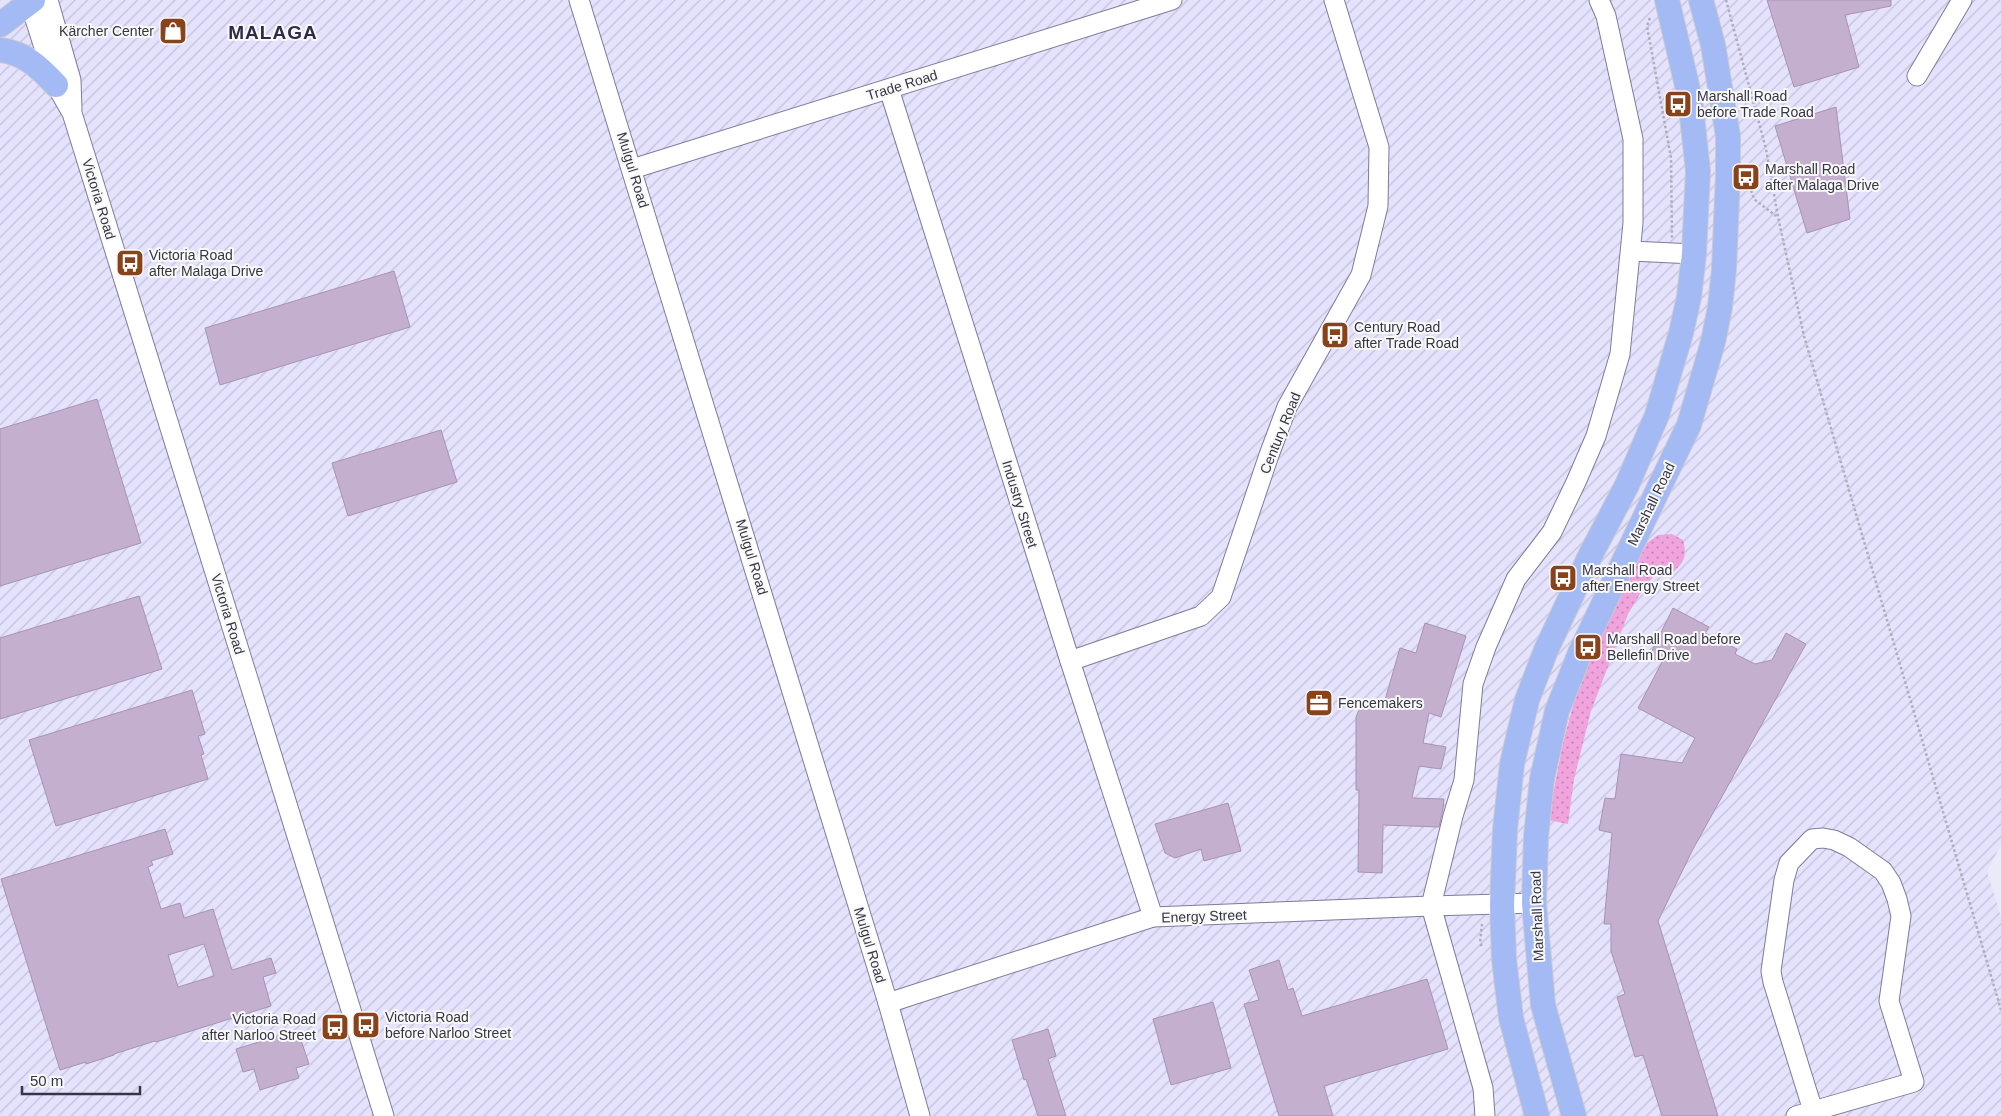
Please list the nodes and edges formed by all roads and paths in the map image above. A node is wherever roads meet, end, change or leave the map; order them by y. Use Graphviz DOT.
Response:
graph roads {
  1 [pos="579,0"];
  2 [pos="1172,0"];
  3 [pos="1334,0"];
  4 [pos="1600,0"];
  5 [pos="1667,0"];
  6 [pos="1701,0"];
  7 [pos="1726,0"];
  8 [pos="1962,0"];
  9 [pos="35,1"];
  10 [pos="0,25"];
  11 [pos="0,50"];
  12 [pos="1917,76"];
  13 [pos="56,85"];
  14 [pos="889,89"];
  15 [pos="72,113"];
  16 [pos="632,169"];
  17 [pos="1746,177"];
  18 [pos="1778,217"];
  19 [pos="1630,251"];
  20 [pos="1694,254"];
  21 [pos="1624,492"];
  22 [pos="1650,507"];
  23 [pos="1070,661"];
  24 [pos="1534,903"];
  25 [pos="1502,905"];
  26 [pos="1431,906"];
  27 [pos="1153,918"];
  28 [pos="888,1003"];
  29 [pos="2001,1010"];
  30 [pos="1556,1053"];
  31 [pos="1808,1114"];
  32 [pos="384,1116"];
  33 [pos="920,1116"];
  34 [pos="1485,1116"];
  35 [pos="1537,1116"];
  36 [pos="1574,1116"];
  37 [pos="1585,1116"];
  1 -- 16 [label="street, Mulgul Road"];
  2 -- 14 [label="street, Trade Road"];
  3 -- 23 [label="street, Century Road"];
  4 -- 19 [label="street"];
  5 -- 20 [label="main road"];
  6 -- 22 [label="main road, Marshall Road"];
  7 -- 18 [label="path"];
  8 -- 12 [label="street"];
  9 -- 10 [label="main road"];
  9 -- 13 [label="street, Victoria Road"];
  9 -- 15 [label="street, Victoria Road"];
  11 -- 13 [label="main road"];
  13 -- 15 [label="street, Victoria Road"];
  14 -- 16 [label="street, Trade Road"];
  14 -- 23 [label="street, Industry Street"];
  15 -- 32 [label="street, Victoria Road"];
  16 -- 28 [label="street, Mulgul Road"];
  17 -- 18 [label="path"];
  18 -- 29 [label="path"];
  19 -- 20 [label="street"];
  19 -- 26 [label="street"];
  20 -- 21 [label="main road"];
  21 -- 22 [label="main road"];
  21 -- 25 [label="main road"];
  22 -- 24 [label="main road, Marshall Road"];
  23 -- 27 [label="street, Industry Street"];
  24 -- 25 [label="street, Energy Street"];
  24 -- 30 [label="main road, Marshall Road"];
  25 -- 26 [label="street, Energy Street"];
  25 -- 35 [label="main road"];
  26 -- 27 [label="street, Energy Street"];
  26 -- 34 [label="street"];
  27 -- 28 [label="street, Energy Street"];
  28 -- 33 [label="street, Mulgul Road"];
  30 -- 36 [label="main road, Marshall Road"];
  30 -- 37 [label="main road"];
  31 -- 31 [label="street"];
}
